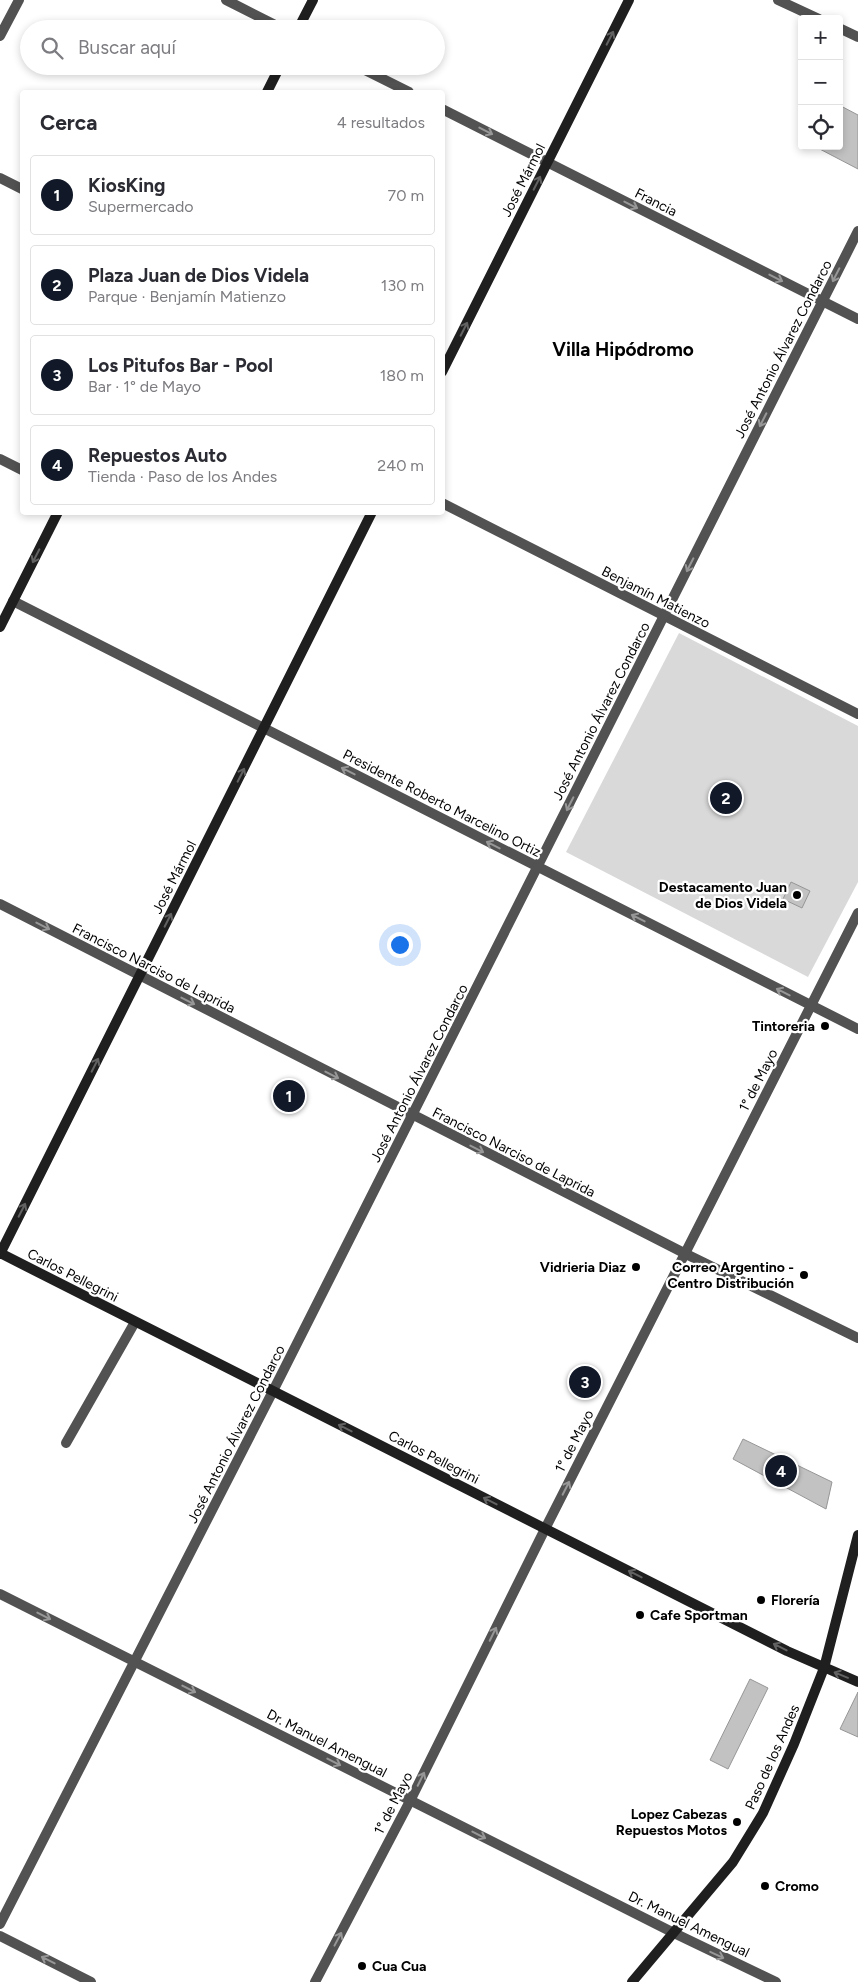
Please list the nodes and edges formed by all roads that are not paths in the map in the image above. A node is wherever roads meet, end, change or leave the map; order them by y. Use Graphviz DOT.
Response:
graph roads {
  1 [pos="19,0"];
  2 [pos="226,0"];
  3 [pos="313,0"];
  4 [pos="629,0"];
  5 [pos="778,0"];
  6 [pos="810,15"];
  7 [pos="265,20"];
  8 [pos="303,20"];
  9 [pos="843,30"];
  10 [pos="0,36"];
  11 [pos="858,36"];
  12 [pos="276,75"];
  13 [pos="375,75"];
  14 [pos="268,90"];
  15 [pos="405,90"];
  16 [pos="445,110"];
  17 [pos="548,162"];
  18 [pos="0,178"];
  19 [pos="20,188"];
  20 [pos="858,232"];
  21 [pos="823,302"];
  22 [pos="858,319"];
  23 [pos="445,366"];
  24 [pos="0,459"];
  25 [pos="20,469"];
  26 [pos="445,505"];
  27 [pos="56,515"];
  28 [pos="370,515"];
  29 [pos="13,600"];
  30 [pos="664,616"];
  31 [pos="0,626"];
  32 [pos="858,714"];
  33 [pos="264,728"];
  34 [pos="538,868"];
  35 [pos="0,904"];
  36 [pos="858,913"];
  37 [pos="139,976"];
  38 [pos="811,1006"];
  39 [pos="858,1029"];
  40 [pos="412,1116"];
  41 [pos="0,1254"];
  42 [pos="686,1254"];
  43 [pos="135,1322"];
  44 [pos="858,1338"];
  45 [pos="273,1392"];
  46 [pos="66,1443"];
  47 [pos="545,1529"];
  48 [pos="858,1535"];
  49 [pos="0,1594"];
  50 [pos="135,1662"];
  51 [pos="824,1668"];
  52 [pos="858,1682"];
  53 [pos="410,1800"];
  54 [pos="0,1924"];
  55 [pos="674,1934"];
  56 [pos="0,1936"];
  57 [pos="91,1982"];
  58 [pos="315,1982"];
  59 [pos="632,1982"];
  60 [pos="776,1982"];
  1 -- 10 [label="street"];
  2 -- 7 [label="street"];
  3 -- 8 [label="street"];
  17 -- 4 [label="street, José Mármol, one-way"];
  5 -- 6 [label="street"];
  9 -- 11 [label="street"];
  12 -- 14 [label="street"];
  13 -- 15 [label="street"];
  16 -- 17 [label="street, Francia, one-way"];
  17 -- 21 [label="street, Francia, one-way"];
  23 -- 17 [label="street, José Mármol, one-way"];
  18 -- 19 [label="street"];
  20 -- 21 [label="street, José Antonio Álvarez Condarco, one-way"];
  21 -- 22 [label="street, Francia"];
  21 -- 30 [label="street, José Antonio Álvarez Condarco, one-way"];
  24 -- 25 [label="street"];
  26 -- 30 [label="street, Benjamín Matienzo"];
  27 -- 29 [label="street, one-way"];
  28 -- 33 [label="street, José Mármol"];
  29 -- 31 [label="street"];
  29 -- 33 [label="street, Presidente Roberto Marcelino Ortiz"];
  30 -- 32 [label="street, Benjamín Matienzo"];
  30 -- 34 [label="street, José Antonio Álvarez Condarco, one-way"];
  34 -- 33 [label="street, Presidente Roberto Marcelino Ortiz, one-way"];
  37 -- 33 [label="street, José Mármol, one-way"];
  38 -- 34 [label="street, Presidente Roberto Marcelino Ortiz, one-way"];
  34 -- 40 [label="street, José Antonio Álvarez Condarco"];
  35 -- 37 [label="street, Francisco Narciso de Laprida, one-way"];
  36 -- 38 [label="street, 1° de Mayo"];
  37 -- 40 [label="street, Francisco Narciso de Laprida, one-way"];
  41 -- 37 [label="street, José Mármol, one-way"];
  38 -- 39 [label="street, Presidente Roberto Marcelino Ortiz"];
  38 -- 42 [label="street, 1° de Mayo"];
  40 -- 42 [label="street, Francisco Narciso de Laprida, one-way"];
  40 -- 45 [label="street, José Antonio Álvarez Condarco"];
  41 -- 43 [label="street, Carlos Pellegrini"];
  42 -- 44 [label="street, Francisco Narciso de Laprida"];
  47 -- 42 [label="street, 1° de Mayo, one-way"];
  43 -- 45 [label="street, Carlos Pellegrini"];
  43 -- 46 [label="street"];
  47 -- 45 [label="street, Carlos Pellegrini, one-way"];
  45 -- 50 [label="street, José Antonio Álvarez Condarco"];
  51 -- 47 [label="street, Carlos Pellegrini, one-way"];
  53 -- 47 [label="street, 1° de Mayo, one-way"];
  48 -- 51 [label="street, Paso de los Andes"];
  49 -- 50 [label="street, Dr. Manuel Amengual, one-way"];
  50 -- 53 [label="street, Dr. Manuel Amengual, one-way"];
  50 -- 54 [label="street, José Antonio Álvarez Condarco"];
  52 -- 51 [label="street, Carlos Pellegrini, one-way"];
  51 -- 55 [label="street, Paso de los Andes"];
  53 -- 55 [label="street, Dr. Manuel Amengual, one-way"];
  58 -- 53 [label="street, 1° de Mayo, one-way"];
  55 -- 59 [label="street, Paso de los Andes"];
  55 -- 60 [label="street, Dr. Manuel Amengual, one-way"];
  57 -- 56 [label="street, one-way"];
}
